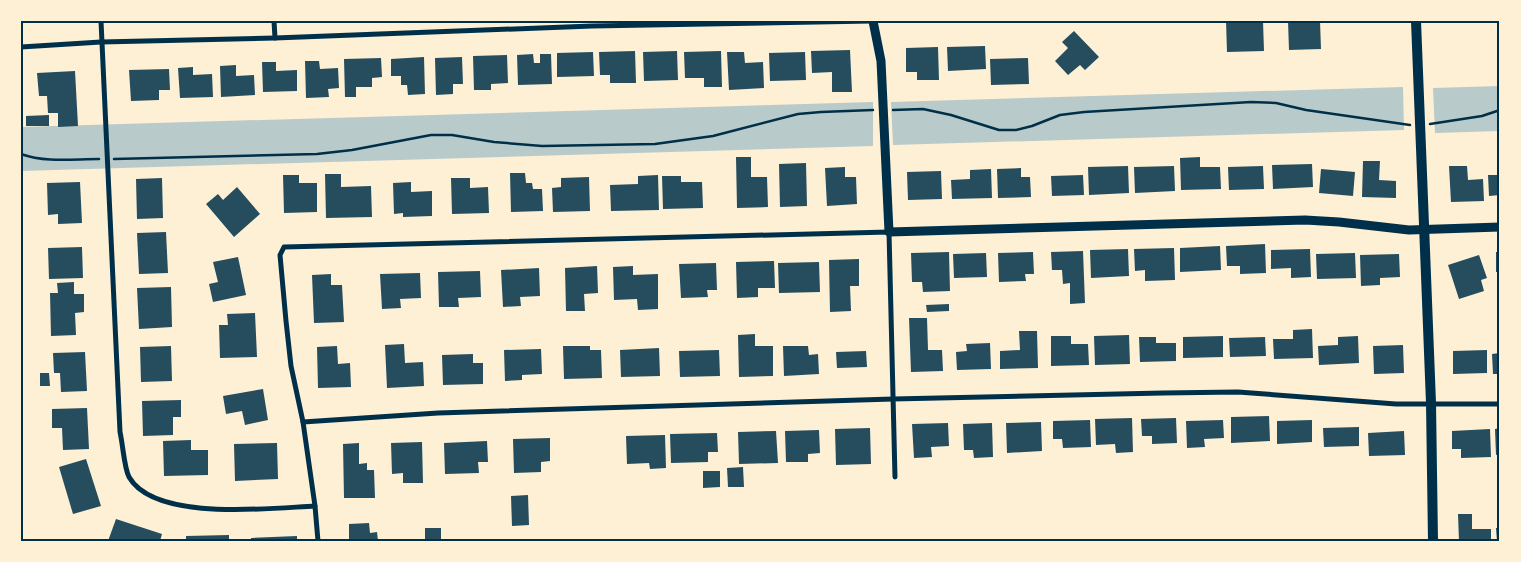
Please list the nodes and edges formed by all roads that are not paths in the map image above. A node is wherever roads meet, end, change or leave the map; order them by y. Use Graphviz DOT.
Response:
graph roads {
  1 [pos="101,21"];
  2 [pos="274,21"];
  3 [pos="873,21"];
  4 [pos="1416,21"];
  5 [pos="275,38"];
  6 [pos="101,42"];
  7 [pos="21,47"];
  8 [pos="1500,228"];
  9 [pos="1424,230"];
  10 [pos="889,232"];
  11 [pos="893,399"];
  12 [pos="1430,403"];
  13 [pos="1500,404"];
  14 [pos="303,422"];
  15 [pos="895,477"];
  16 [pos="315,506"];
  17 [pos="318,541"];
  18 [pos="1433,541"];
  1 -- 6 [label="street"];
  2 -- 5 [label="street"];
  3 -- 5 [label="street"];
  3 -- 10 [label="street"];
  4 -- 9 [label="main road"];
  5 -- 6 [label="street"];
  6 -- 7 [label="street"];
  6 -- 16 [label="street"];
  8 -- 9 [label="street"];
  9 -- 10 [label="street"];
  9 -- 12 [label="main road"];
  10 -- 11 [label="street"];
  10 -- 14 [label="street"];
  11 -- 12 [label="street"];
  11 -- 14 [label="street"];
  11 -- 15 [label="street"];
  12 -- 13 [label="street"];
  12 -- 18 [label="main road"];
  14 -- 16 [label="street"];
  16 -- 17 [label="street"];
}
